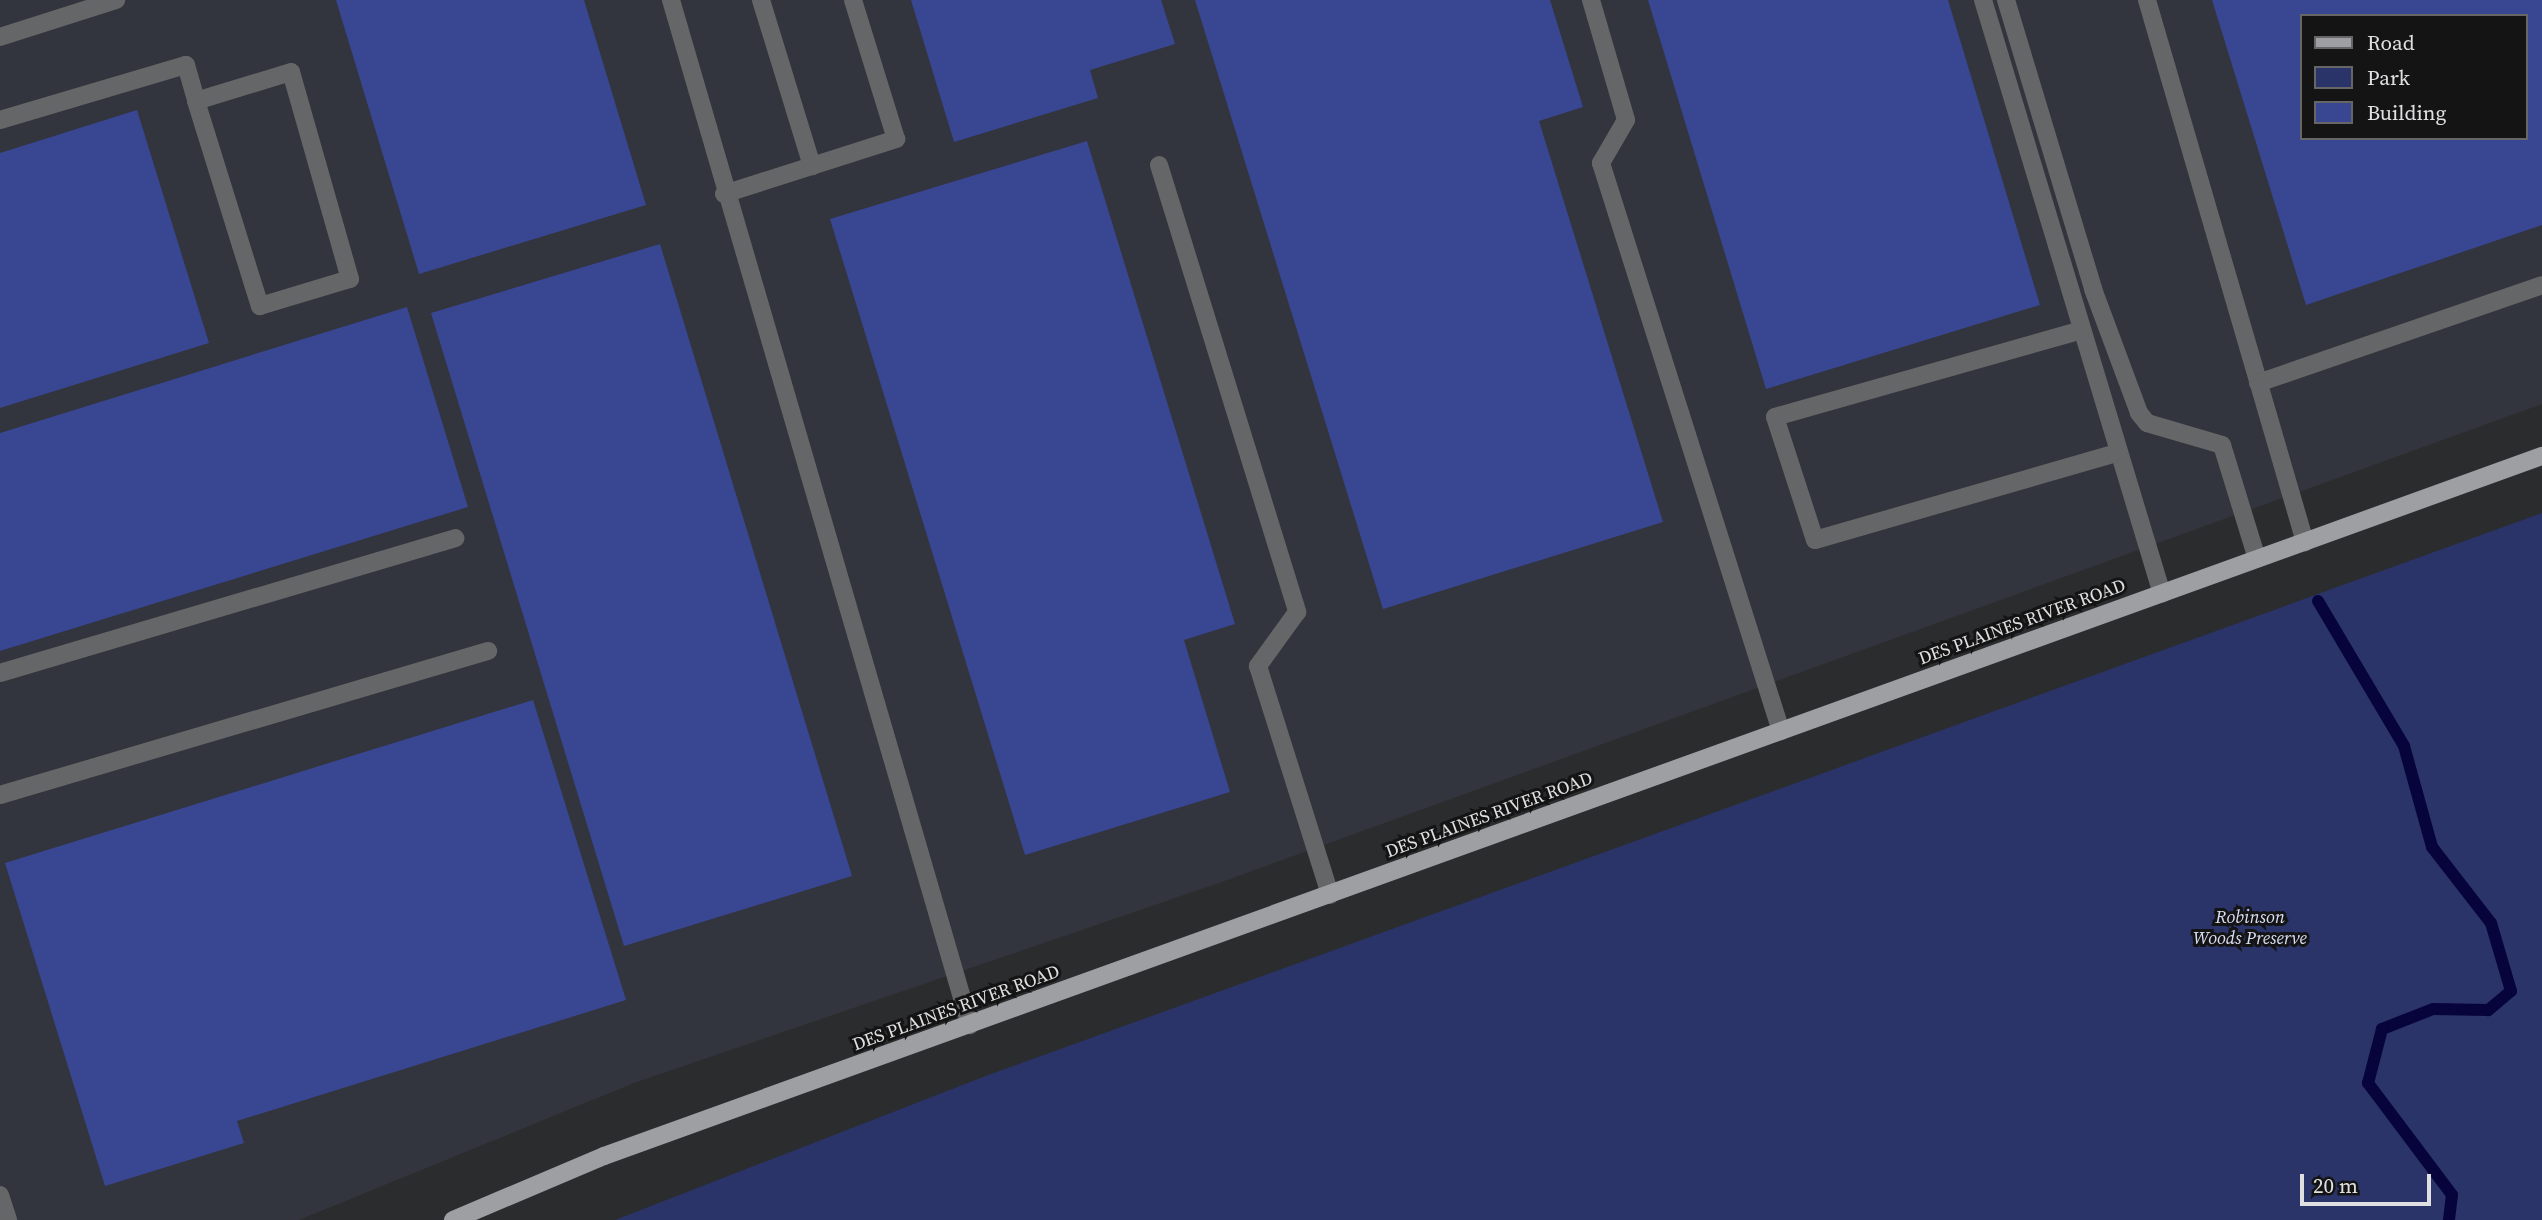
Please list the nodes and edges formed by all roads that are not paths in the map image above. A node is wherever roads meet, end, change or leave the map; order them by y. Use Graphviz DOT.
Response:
graph roads {
  1 [pos="116,0"];
  2 [pos="671,0"];
  3 [pos="761,0"];
  4 [pos="853,0"];
  5 [pos="1591,0"];
  6 [pos="1983,0"];
  7 [pos="2006,0"];
  8 [pos="2147,0"];
  9 [pos="0,37"];
  10 [pos="196,101"];
  11 [pos="0,120"];
  12 [pos="1159,165"];
  13 [pos="812,166"];
  14 [pos="724,194"];
  15 [pos="2542,285"];
  16 [pos="2082,330"];
  17 [pos="2258,383"];
  18 [pos="2119,452"];
  19 [pos="2542,456"];
  20 [pos="455,538"];
  21 [pos="2305,542"];
  22 [pos="2257,559"];
  23 [pos="2162,594"];
  24 [pos="488,651"];
  25 [pos="0,673"];
  26 [pos="1782,731"];
  27 [pos="0,795"];
  28 [pos="1330,895"];
  29 [pos="970,1025"];
  30 [pos="0,1195"];
  31 [pos="8,1220"];
  32 [pos="453,1220"];
  1 -- 9 [label="street"];
  2 -- 14 [label="street"];
  3 -- 13 [label="street"];
  4 -- 13 [label="street"];
  5 -- 26 [label="street"];
  6 -- 16 [label="street"];
  7 -- 22 [label="street"];
  8 -- 17 [label="street"];
  10 -- 10 [label="street"];
  10 -- 11 [label="street"];
  12 -- 28 [label="street"];
  13 -- 14 [label="street"];
  14 -- 29 [label="street"];
  15 -- 17 [label="street"];
  16 -- 18 [label="street"];
  16 -- 18 [label="street"];
  17 -- 21 [label="street"];
  18 -- 23 [label="street"];
  19 -- 21 [label="main road, DES PLAINES RIVER ROAD"];
  20 -- 25 [label="street"];
  21 -- 22 [label="main road, DES PLAINES RIVER ROAD"];
  22 -- 23 [label="main road, DES PLAINES RIVER ROAD"];
  23 -- 26 [label="main road, DES PLAINES RIVER ROAD"];
  24 -- 27 [label="street"];
  26 -- 28 [label="main road, DES PLAINES RIVER ROAD"];
  28 -- 29 [label="main road, DES PLAINES RIVER ROAD"];
  29 -- 32 [label="main road, DES PLAINES RIVER ROAD"];
  30 -- 31 [label="street"];
}
